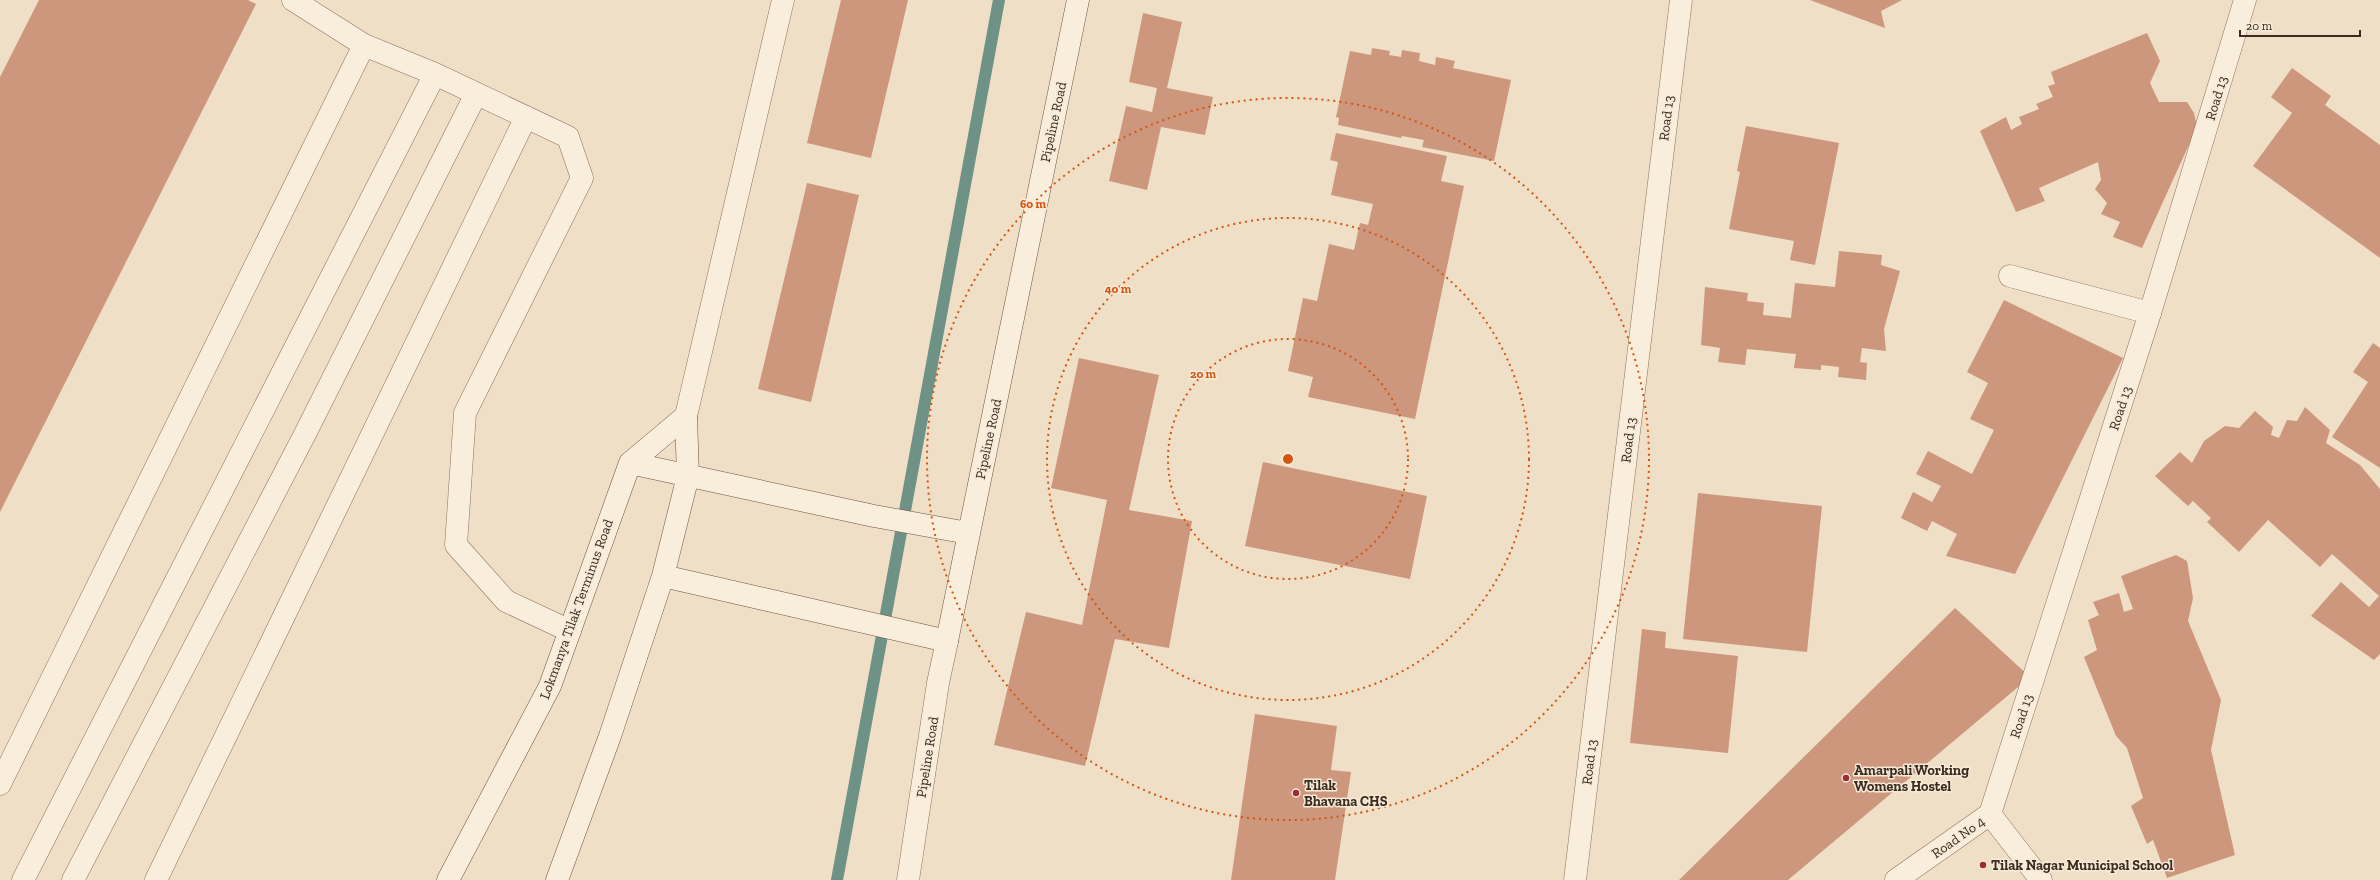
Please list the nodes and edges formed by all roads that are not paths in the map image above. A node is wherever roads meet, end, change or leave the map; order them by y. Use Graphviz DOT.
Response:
graph roads {
  1 [pos="293,0"];
  2 [pos="783,0"];
  3 [pos="1078,0"];
  4 [pos="1680,0"];
  5 [pos="2245,0"];
  6 [pos="364,44"];
  7 [pos="435,74"];
  8 [pos="476,94"];
  9 [pos="526,117"];
  10 [pos="2010,276"];
  11 [pos="2150,313"];
  12 [pos="686,416"];
  13 [pos="630,463"];
  14 [pos="688,476"];
  15 [pos="968,533"];
  16 [pos="663,576"];
  17 [pos="570,631"];
  18 [pos="947,641"];
  19 [pos="0,784"];
  20 [pos="1990,814"];
  21 [pos="23,880"];
  22 [pos="73,880"];
  23 [pos="156,880"];
  24 [pos="448,880"];
  25 [pos="557,880"];
  26 [pos="908,880"];
  27 [pos="1575,880"];
  28 [pos="1896,880"];
  29 [pos="2041,880"];
  1 -- 6 [label="street"];
  2 -- 12 [label="street"];
  3 -- 15 [label="street, Pipeline Road"];
  4 -- 27 [label="street, Road 13"];
  5 -- 11 [label="street, Road 13"];
  6 -- 7 [label="street"];
  6 -- 19 [label="street"];
  7 -- 8 [label="street"];
  7 -- 21 [label="street"];
  8 -- 9 [label="street"];
  8 -- 22 [label="street"];
  9 -- 17 [label="street"];
  9 -- 23 [label="street"];
  10 -- 11 [label="street"];
  11 -- 20 [label="street, Road 13"];
  12 -- 13 [label="street"];
  12 -- 14 [label="street"];
  13 -- 14 [label="street"];
  13 -- 17 [label="street, Lokmanya Tilak Terminus Road"];
  14 -- 15 [label="street"];
  14 -- 16 [label="street"];
  15 -- 18 [label="street, Pipeline Road"];
  16 -- 18 [label="street"];
  16 -- 25 [label="street"];
  17 -- 24 [label="street, Lokmanya Tilak Terminus Road"];
  18 -- 26 [label="street, Pipeline Road"];
  20 -- 28 [label="street, Road No 4"];
  20 -- 29 [label="street, Road No 4"];
}
